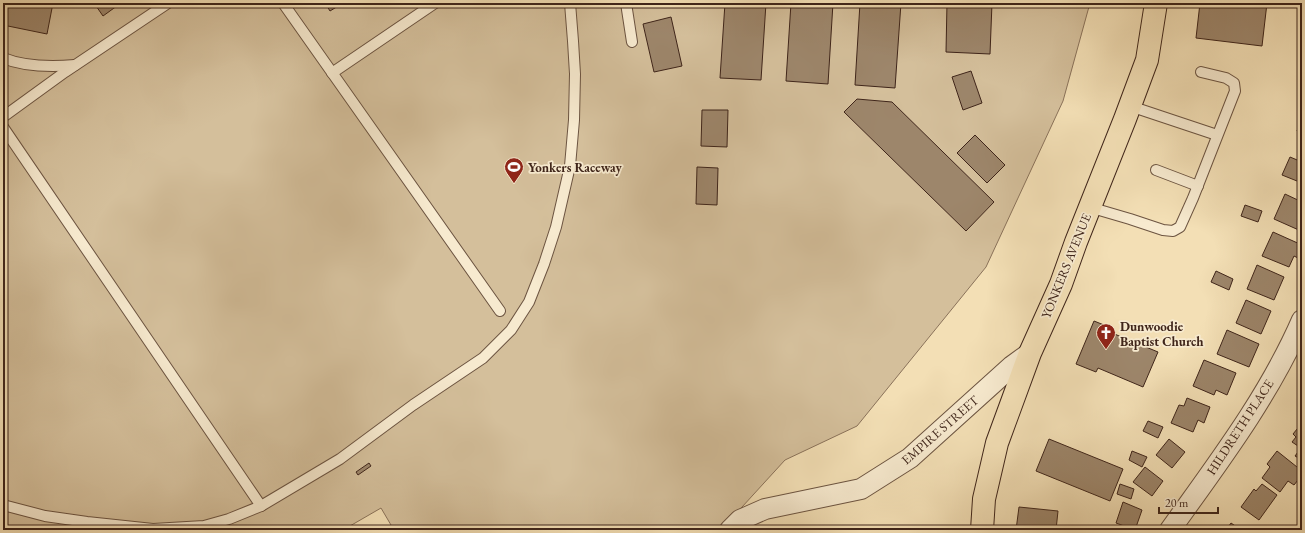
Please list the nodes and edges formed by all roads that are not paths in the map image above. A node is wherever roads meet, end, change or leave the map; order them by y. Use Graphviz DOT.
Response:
graph roads {
  1 [pos="168,3"];
  2 [pos="283,3"];
  3 [pos="435,3"];
  4 [pos="570,3"];
  5 [pos="626,3"];
  6 [pos="1156,3"];
  7 [pos="632,42"];
  8 [pos="3,58"];
  9 [pos="75,65"];
  10 [pos="1201,72"];
  11 [pos="332,73"];
  12 [pos="1130,106"];
  13 [pos="3,117"];
  14 [pos="3,127"];
  15 [pos="1217,135"];
  16 [pos="1156,170"];
  17 [pos="1198,186"];
  18 [pos="1090,207"];
  19 [pos="500,311"];
  20 [pos="1302,320"];
  21 [pos="1030,353"];
  22 [pos="3,505"];
  23 [pos="261,506"];
  24 [pos="730,530"];
  25 [pos="982,530"];
  26 [pos="1170,530"];
  1 -- 9 [label="lane"];
  2 -- 11 [label="lane"];
  3 -- 11 [label="lane"];
  4 -- 23 [label="lane"];
  5 -- 7 [label="lane"];
  6 -- 12 [label="main road, YONKERS AVENUE"];
  8 -- 9 [label="lane"];
  9 -- 13 [label="lane"];
  10 -- 15 [label="lane"];
  11 -- 19 [label="lane"];
  12 -- 15 [label="lane"];
  12 -- 18 [label="main road, YONKERS AVENUE"];
  14 -- 23 [label="lane"];
  15 -- 17 [label="lane"];
  16 -- 17 [label="lane"];
  17 -- 18 [label="lane"];
  18 -- 21 [label="main road, YONKERS AVENUE"];
  20 -- 26 [label="street, HILDRETH PLACE"];
  21 -- 24 [label="street, EMPIRE STREET"];
  21 -- 25 [label="main road, YONKERS AVENUE"];
  22 -- 23 [label="lane"];
}
